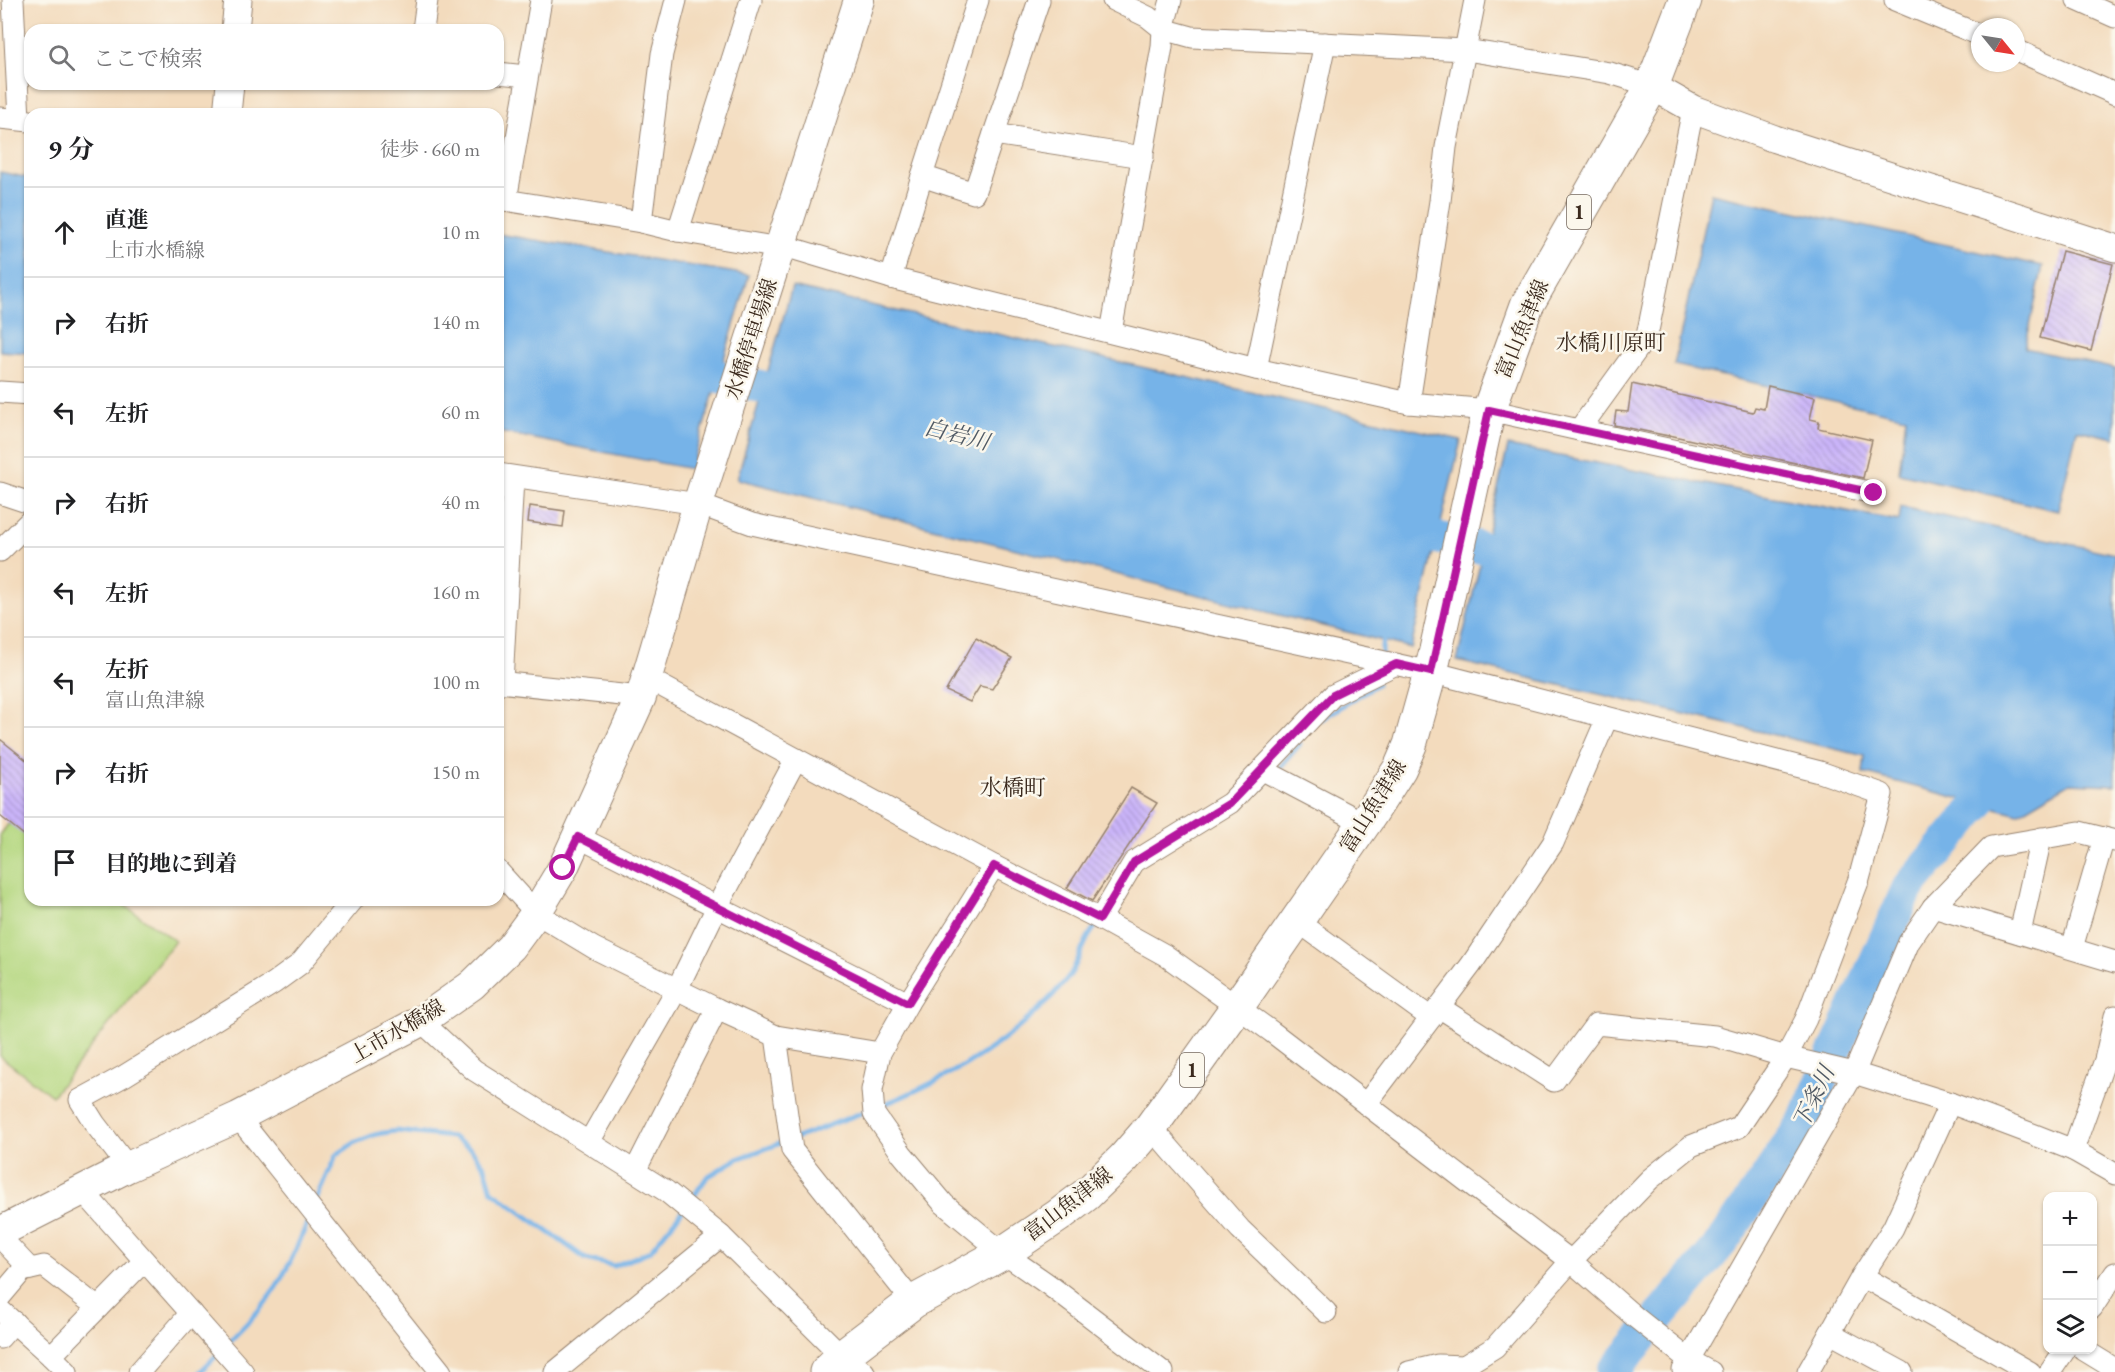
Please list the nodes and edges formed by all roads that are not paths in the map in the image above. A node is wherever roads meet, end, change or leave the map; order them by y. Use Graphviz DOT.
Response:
graph roads {
  1 [pos="13,0"];
  2 [pos="238,0"];
  3 [pos="426,0"];
  4 [pos="541,0"];
  5 [pos="676,0"];
  6 [pos="751,0"];
  7 [pos="859,0"];
  8 [pos="978,0"];
  9 [pos="1039,0"];
  10 [pos="1113,0"];
  11 [pos="1171,0"];
  12 [pos="1475,0"];
  13 [pos="1684,0"];
  14 [pos="1895,0"];
  15 [pos="2077,0"];
  16 [pos="1928,7"];
  17 [pos="2115,17"];
  18 [pos="236,24"];
  19 [pos="424,24"];
  20 [pos="1163,29"];
  21 [pos="1971,30"];
  22 [pos="1325,43"];
  23 [pos="1466,50"];
  24 [pos="2025,54"];
  25 [pos="8,59"];
  26 [pos="504,74"];
  27 [pos="526,76"];
  28 [pos="1652,86"];
  29 [pos="229,90"];
  30 [pos="2115,94"];
  31 [pos="228,108"];
  32 [pos="1694,109"];
  33 [pos="16,119"];
  34 [pos="994,134"];
  35 [pos="1143,158"];
  36 [pos="922,176"];
  37 [pos="504,189"];
  38 [pos="504,199"];
  39 [pos="641,222"];
  40 [pos="678,231"];
  41 [pos="2115,248"];
  42 [pos="778,256"];
  43 [pos="891,278"];
  44 [pos="1111,332"];
  45 [pos="1256,369"];
  46 [pos="0,392"];
  47 [pos="24,394"];
  48 [pos="1409,403"];
  49 [pos="1487,420"];
  50 [pos="1579,430"];
  51 [pos="506,476"];
  52 [pos="0,493"];
  53 [pos="1874,493"];
  54 [pos="701,497"];
  55 [pos="24,501"];
  56 [pos="24,527"];
  57 [pos="504,545"];
  58 [pos="0,551"];
  59 [pos="1396,664"];
  60 [pos="1432,666"];
  61 [pos="504,683"];
  62 [pos="644,688"];
  63 [pos="1607,718"];
  64 [pos="796,759"];
  65 [pos="1263,770"];
  66 [pos="1364,823"];
  67 [pos="578,837"];
  68 [pos="2041,838"];
  69 [pos="2110,839"];
  70 [pos="994,866"];
  71 [pos="504,877"];
  72 [pos="348,906"];
  73 [pos="717,907"];
  74 [pos="1933,907"];
  75 [pos="537,913"];
  76 [pos="1100,919"];
  77 [pos="1296,920"];
  78 [pos="2020,933"];
  79 [pos="2072,948"];
  80 [pos="2115,962"];
  81 [pos="677,989"];
  82 [pos="908,1003"];
  83 [pos="1237,1007"];
  84 [pos="717,1009"];
  85 [pos="1435,1013"];
  86 [pos="2115,1016"];
  87 [pos="421,1021"];
  88 [pos="776,1036"];
  89 [pos="880,1053"];
  90 [pos="1796,1058"];
  91 [pos="2110,1062"];
  92 [pos="1848,1072"];
  93 [pos="1950,1103"];
  94 [pos="1366,1104"];
  95 [pos="238,1117"];
  96 [pos="1151,1127"];
  97 [pos="589,1142"];
  98 [pos="2073,1150"];
  99 [pos="128,1167"];
  100 [pos="635,1171"];
  101 [pos="2115,1174"];
  102 [pos="82,1190"];
  103 [pos="0,1232"];
  104 [pos="721,1236"];
  105 [pos="0,1237"];
  106 [pos="1003,1252"];
  107 [pos="144,1261"];
  108 [pos="1571,1261"];
  109 [pos="30,1269"];
  110 [pos="1862,1276"];
  111 [pos="2113,1280"];
  112 [pos="0,1297"];
  113 [pos="2097,1301"];
  114 [pos="913,1302"];
  115 [pos="98,1308"];
  116 [pos="1326,1312"];
  117 [pos="191,1313"];
  118 [pos="5,1323"];
  119 [pos="1830,1333"];
  120 [pos="2062,1354"];
  121 [pos="2091,1354"];
  122 [pos="51,1356"];
  123 [pos="1686,1366"];
  124 [pos="844,1367"];
  125 [pos="567,1369"];
  126 [pos="2115,1369"];
  127 [pos="67,1372"];
  128 [pos="139,1372"];
  129 [pos="243,1372"];
  130 [pos="441,1372"];
  131 [pos="1163,1372"];
  132 [pos="1409,1372"];
  133 [pos="1711,1372"];
  134 [pos="1808,1372"];
  135 [pos="1902,1372"];
  136 [pos="2030,1372"];
  137 [pos="2050,1372"];
  1 -- 25 [label="street"];
  2 -- 18 [label="street"];
  3 -- 19 [label="street"];
  4 -- 27 [label="street"];
  5 -- 39 [label="street"];
  6 -- 40 [label="street"];
  7 -- 42 [label="main road, 水橋停車場線"];
  8 -- 36 [label="street"];
  9 -- 34 [label="street"];
  10 -- 20 [label="street"];
  11 -- 20 [label="street"];
  12 -- 23 [label="street"];
  13 -- 28 [label="main road, 富山魚津線 / 1"];
  14 -- 16 [label="street"];
  15 -- 17 [label="street"];
  16 -- 21 [label="street"];
  20 -- 22 [label="street"];
  20 -- 35 [label="street"];
  22 -- 23 [label="street"];
  22 -- 45 [label="street"];
  23 -- 28 [label="street"];
  23 -- 48 [label="street"];
  24 -- 30 [label="street"];
  25 -- 33 [label="street"];
  26 -- 27 [label="street"];
  27 -- 37 [label="street"];
  28 -- 32 [label="street"];
  28 -- 49 [label="main road, 富山魚津線 / 1"];
  29 -- 31 [label="street"];
  32 -- 41 [label="street"];
  32 -- 50 [label="street"];
  34 -- 35 [label="street"];
  34 -- 36 [label="street"];
  35 -- 44 [label="street"];
  36 -- 43 [label="street"];
  38 -- 39 [label="street"];
  39 -- 40 [label="street"];
  40 -- 42 [label="street"];
  42 -- 43 [label="street"];
  42 -- 54 [label="main road, 水橋停車場線"];
  43 -- 44 [label="street"];
  44 -- 45 [label="street"];
  45 -- 48 [label="street"];
  46 -- 47 [label="street"];
  48 -- 49 [label="street"];
  49 -- 50 [label="street"];
  49 -- 60 [label="main road, 富山魚津線 / 1"];
  50 -- 53 [label="street"];
  51 -- 54 [label="street"];
  51 -- 57 [label="street"];
  52 -- 55 [label="street"];
  54 -- 59 [label="street"];
  54 -- 62 [label="main road, 水橋停車場線"];
  56 -- 58 [label="street"];
  59 -- 60 [label="street"];
  59 -- 65 [label="street"];
  60 -- 63 [label="street"];
  60 -- 66 [label="main road, 富山魚津線 / 1"];
  61 -- 62 [label="street"];
  62 -- 64 [label="street"];
  62 -- 67 [label="main road, 上市水橋線"];
  63 -- 85 [label="street"];
  63 -- 90 [label="street"];
  64 -- 70 [label="street"];
  64 -- 73 [label="street"];
  65 -- 66 [label="street"];
  65 -- 76 [label="street"];
  66 -- 77 [label="main road, 富山魚津線 / 1"];
  67 -- 73 [label="street"];
  67 -- 75 [label="main road, 上市水橋線"];
  68 -- 69 [label="street"];
  68 -- 74 [label="street"];
  68 -- 78 [label="street"];
  69 -- 79 [label="street"];
  70 -- 76 [label="street"];
  70 -- 82 [label="street"];
  71 -- 75 [label="street"];
  72 -- 99 [label="street"];
  73 -- 81 [label="street"];
  73 -- 82 [label="street"];
  74 -- 78 [label="street"];
  74 -- 92 [label="street"];
  75 -- 81 [label="street"];
  75 -- 87 [label="main road, 上市水橋線"];
  76 -- 83 [label="street"];
  77 -- 83 [label="main road, 富山魚津線 / 1"];
  77 -- 85 [label="street"];
  78 -- 79 [label="street"];
  79 -- 80 [label="street"];
  81 -- 84 [label="street"];
  81 -- 97 [label="street"];
  82 -- 89 [label="street"];
  83 -- 94 [label="street"];
  83 -- 96 [label="main road, 富山魚津線 / 1"];
  84 -- 88 [label="street"];
  84 -- 100 [label="street"];
  85 -- 90 [label="street"];
  85 -- 94 [label="street"];
  86 -- 91 [label="street"];
  87 -- 95 [label="main road, 上市水橋線"];
  87 -- 97 [label="street"];
  88 -- 89 [label="street"];
  88 -- 114 [label="street"];
  89 -- 106 [label="street"];
  90 -- 92 [label="street"];
  90 -- 108 [label="street"];
  91 -- 98 [label="street"];
  92 -- 93 [label="street"];
  92 -- 123 [label="street"];
  93 -- 98 [label="street"];
  93 -- 110 [label="street"];
  94 -- 108 [label="street"];
  95 -- 99 [label="main road, 上市水橋線"];
  95 -- 130 [label="street"];
  96 -- 106 [label="main road, 富山魚津線 / 1"];
  96 -- 116 [label="street"];
  97 -- 100 [label="street"];
  98 -- 101 [label="street"];
  99 -- 102 [label="main road, 上市水橋線"];
  100 -- 104 [label="street"];
  102 -- 103 [label="main road, 上市水橋線"];
  102 -- 107 [label="street"];
  104 -- 124 [label="street"];
  104 -- 125 [label="street"];
  105 -- 109 [label="street"];
  106 -- 114 [label="main road, 富山魚津線 / 1"];
  106 -- 131 [label="street"];
  107 -- 115 [label="street"];
  107 -- 117 [label="street"];
  108 -- 123 [label="street"];
  108 -- 132 [label="street"];
  109 -- 112 [label="street"];
  109 -- 115 [label="street"];
  110 -- 119 [label="street"];
  110 -- 136 [label="street"];
  111 -- 113 [label="street"];
  114 -- 124 [label="main road, 富山魚津線 / 1"];
  115 -- 122 [label="street"];
  117 -- 128 [label="street"];
  117 -- 129 [label="street"];
  118 -- 122 [label="street"];
  119 -- 134 [label="street"];
  119 -- 135 [label="street"];
  120 -- 137 [label="street"];
  121 -- 126 [label="street"];
  122 -- 127 [label="street"];
  123 -- 133 [label="street"];
}
